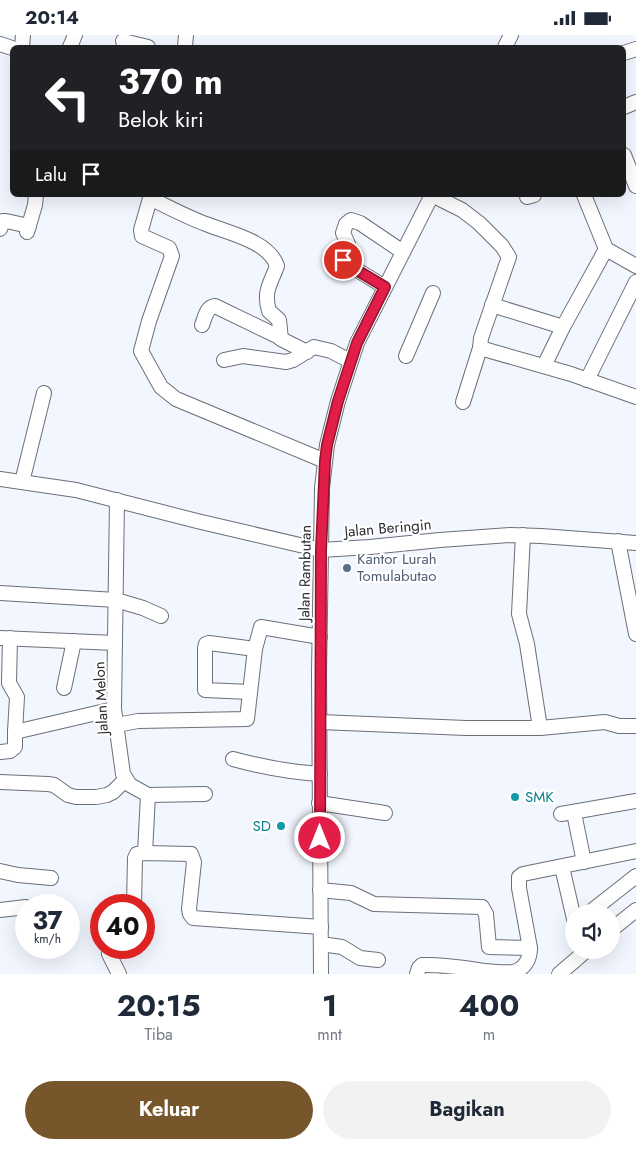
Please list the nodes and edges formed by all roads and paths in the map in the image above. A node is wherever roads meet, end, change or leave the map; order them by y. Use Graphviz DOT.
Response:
graph roads {
  1 [pos="123,41"];
  2 [pos="140,45"];
  3 [pos="629,158"];
  4 [pos="636,186"];
  5 [pos="36,197"];
  6 [pos="151,197"];
  7 [pos="153,197"];
  8 [pos="431,197"];
  9 [pos="436,197"];
  10 [pos="585,197"];
  11 [pos="0,229"];
  12 [pos="606,249"];
  13 [pos="403,252"];
  14 [pos="636,266"];
  15 [pos="636,282"];
  16 [pos="385,287"];
  17 [pos="433,293"];
  18 [pos="492,305"];
  19 [pos="202,325"];
  20 [pos="563,327"];
  21 [pos="279,337"];
  22 [pos="480,348"];
  23 [pos="307,351"];
  24 [pos="406,356"];
  25 [pos="224,360"];
  26 [pos="350,361"];
  27 [pos="544,366"];
  28 [pos="587,380"];
  29 [pos="634,391"];
  30 [pos="44,393"];
  31 [pos="462,402"];
  32 [pos="325,461"];
  33 [pos="0,479"];
  34 [pos="22,482"];
  35 [pos="118,500"];
  36 [pos="523,535"];
  37 [pos="618,541"];
  38 [pos="636,543"];
  39 [pos="321,550"];
  40 [pos="0,593"];
  41 [pos="116,601"];
  42 [pos="161,616"];
  43 [pos="636,634"];
  44 [pos="320,637"];
  45 [pos="5,638"];
  46 [pos="74,641"];
  47 [pos="115,643"];
  48 [pos="255,649"];
  49 [pos="64,688"];
  50 [pos="250,692"];
  51 [pos="114,709"];
  52 [pos="320,721"];
  53 [pos="117,725"];
  54 [pos="636,727"];
  55 [pos="540,728"];
  56 [pos="15,732"];
  57 [pos="0,753"];
  58 [pos="233,759"];
  59 [pos="320,774"];
  60 [pos="126,780"];
  61 [pos="0,782"];
  62 [pos="205,794"];
  63 [pos="148,795"];
  64 [pos="636,801"];
  65 [pos="319,803"];
  66 [pos="385,813"];
  67 [pos="636,851"];
  68 [pos="145,853"];
  69 [pos="584,862"];
  70 [pos="562,867"];
  71 [pos="0,871"];
  72 [pos="636,876"];
  73 [pos="51,878"];
  74 [pos="320,890"];
  75 [pos="134,894"];
  76 [pos="571,904"];
  77 [pos="600,904"];
  78 [pos="15,908"];
  79 [pos="0,910"];
  80 [pos="636,910"];
  81 [pos="620,923"];
  82 [pos="320,927"];
  83 [pos="321,944"];
  84 [pos="530,948"];
  85 [pos="112,959"];
  86 [pos="576,959"];
  87 [pos="378,960"];
  88 [pos="464,971"];
  89 [pos="119,974"];
  90 [pos="321,974"];
  91 [pos="417,974"];
  92 [pos="559,974"];
  1 -- 2 [label="street"];
  3 -- 4 [label="street"];
  5 -- 11 [label="street"];
  6 -- 32 [label="street"];
  7 -- 21 [label="street"];
  8 -- 13 [label="street, Jalan Rambutan"];
  9 -- 18 [label="street"];
  10 -- 12 [label="street"];
  12 -- 14 [label="street"];
  12 -- 20 [label="street"];
  13 -- 16 [label="street, Jalan Rambutan"];
  13 -- 16 [label="street"];
  15 -- 28 [label="street"];
  16 -- 26 [label="street, Jalan Rambutan"];
  17 -- 24 [label="street"];
  18 -- 20 [label="street"];
  18 -- 22 [label="street"];
  19 -- 21 [label="street"];
  20 -- 27 [label="street"];
  21 -- 23 [label="street"];
  22 -- 27 [label="street"];
  22 -- 31 [label="street"];
  23 -- 25 [label="street"];
  23 -- 26 [label="street"];
  26 -- 32 [label="street, Jalan Rambutan"];
  27 -- 28 [label="street"];
  28 -- 29 [label="street"];
  30 -- 34 [label="street"];
  32 -- 39 [label="street, Jalan Rambutan"];
  33 -- 34 [label="street, Jalan Beringin"];
  34 -- 35 [label="street, Jalan Beringin"];
  35 -- 39 [label="street, Jalan Beringin"];
  35 -- 41 [label="street, Jalan Melon"];
  36 -- 37 [label="street, Jalan Beringin"];
  36 -- 39 [label="street, Jalan Beringin"];
  36 -- 55 [label="street"];
  37 -- 38 [label="street, Jalan Beringin"];
  37 -- 43 [label="street"];
  39 -- 44 [label="street, Jalan Rambutan"];
  40 -- 41 [label="street"];
  41 -- 42 [label="street"];
  41 -- 47 [label="street, Jalan Melon"];
  44 -- 48 [label="street"];
  44 -- 52 [label="street, Jalan Rambutan"];
  45 -- 46 [label="street"];
  45 -- 56 [label="street"];
  46 -- 47 [label="street"];
  46 -- 49 [label="street"];
  47 -- 51 [label="street, Jalan Melon"];
  48 -- 50 [label="street"];
  48 -- 50 [label="street"];
  50 -- 53 [label="street"];
  51 -- 53 [label="street, Jalan Melon"];
  51 -- 56 [label="street"];
  52 -- 55 [label="street"];
  52 -- 59 [label="street, Jalan Rambutan"];
  53 -- 60 [label="street, Jalan Melon"];
  54 -- 55 [label="street"];
  56 -- 57 [label="street"];
  58 -- 59 [label="street"];
  59 -- 65 [label="street, Jalan Rambutan"];
  60 -- 61 [label="street"];
  60 -- 63 [label="street"];
  62 -- 63 [label="street"];
  63 -- 68 [label="street"];
  64 -- 69 [label="street"];
  65 -- 66 [label="street"];
  65 -- 74 [label="street, Jalan Rambutan"];
  67 -- 69 [label="street"];
  68 -- 75 [label="street"];
  68 -- 82 [label="street"];
  69 -- 70 [label="street"];
  70 -- 76 [label="street"];
  70 -- 84 [label="street"];
  71 -- 73 [label="street"];
  72 -- 77 [label="street"];
  74 -- 82 [label="street, Jalan Rambutan"];
  74 -- 84 [label="street"];
  78 -- 79 [label="street"];
  80 -- 81 [label="street"];
  82 -- 83 [label="street, Jalan Rambutan"];
  83 -- 87 [label="street"];
  83 -- 90 [label="street, Jalan Rambutan"];
  84 -- 88 [label="street"];
  85 -- 89 [label="street"];
  86 -- 92 [label="street"];
  88 -- 91 [label="street"];
}
